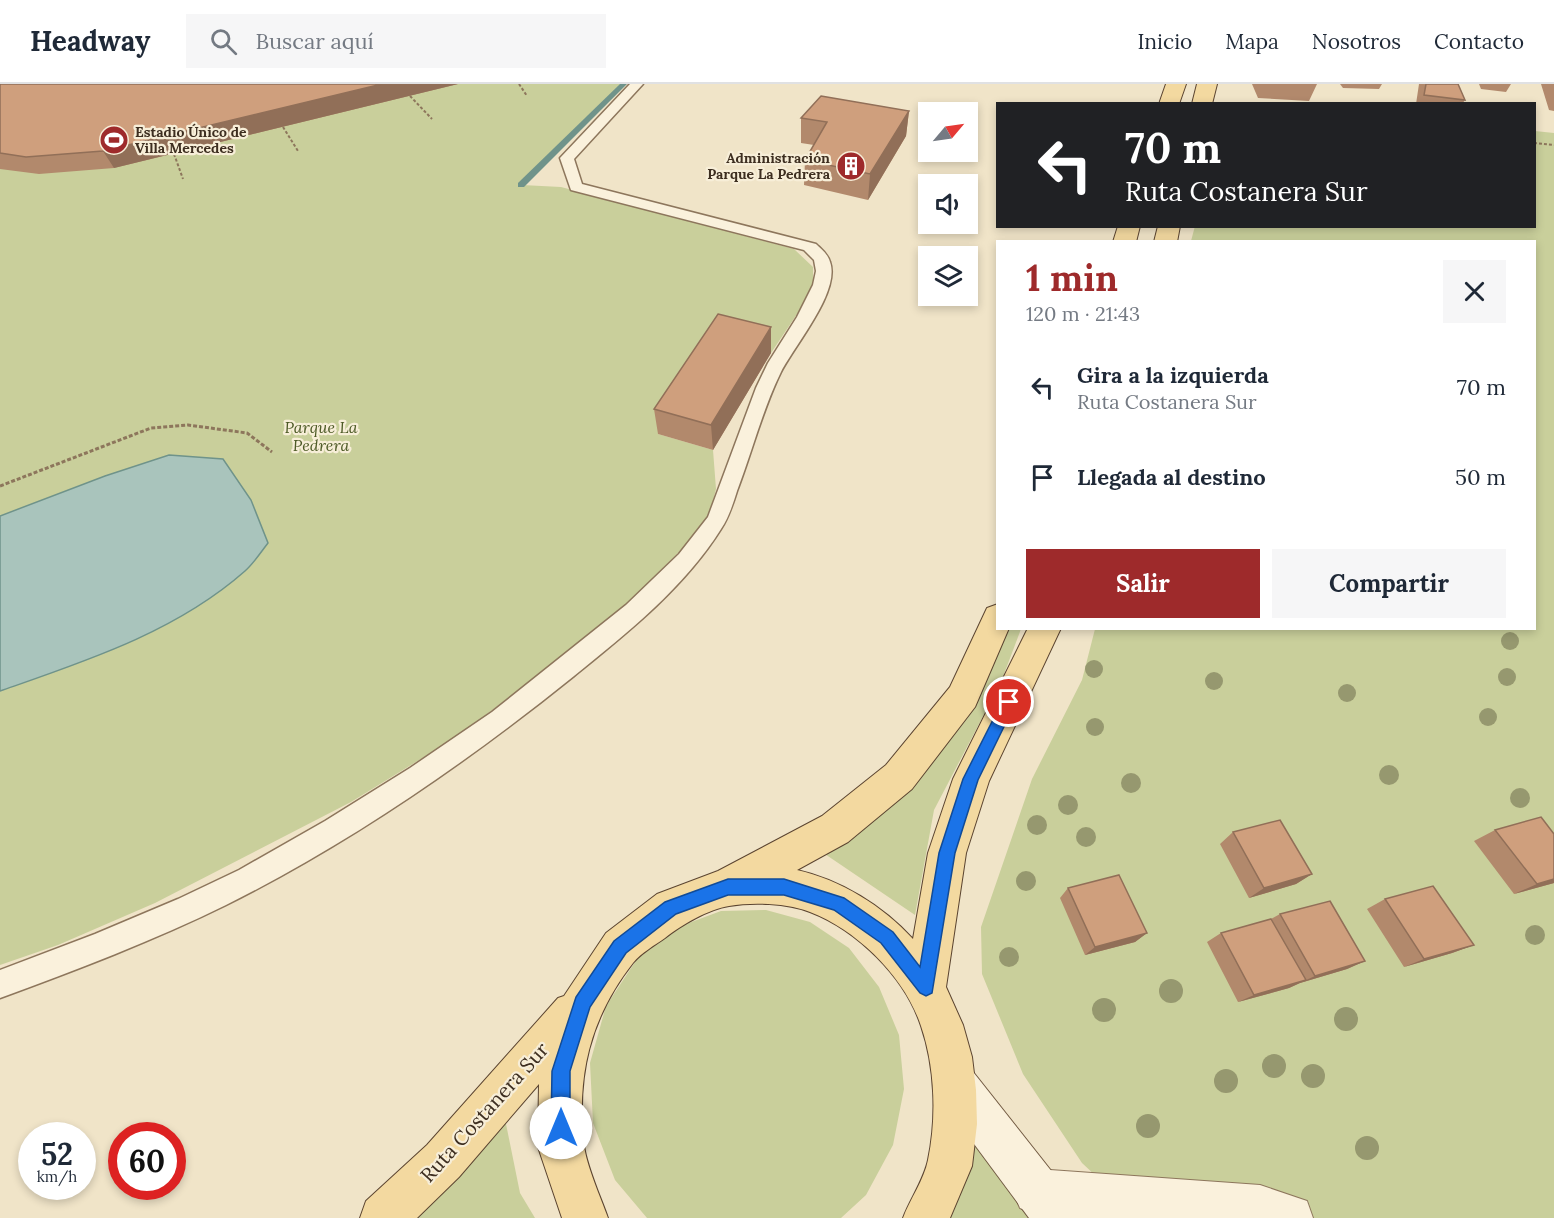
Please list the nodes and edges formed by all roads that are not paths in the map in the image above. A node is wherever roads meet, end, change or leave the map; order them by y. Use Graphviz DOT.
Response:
graph roads {
  1 [pos="637,84"];
  2 [pos="1176,84"];
  3 [pos="1207,84"];
  4 [pos="1170,102"];
  5 [pos="1202,102"];
  6 [pos="996,622"];
  7 [pos="1044,630"];
  8 [pos="728,887"];
  9 [pos="0,984"];
  10 [pos="926,987"];
  11 [pos="582,1003"];
  12 [pos="955,1083"];
  13 [pos="1047,1205"];
  14 [pos="383,1218"];
  15 [pos="585,1218"];
  16 [pos="926,1218"];
  17 [pos="1290,1218"];
  1 -- 9 [label="lane"];
  2 -- 4 [label="main road"];
  3 -- 5 [label="main road"];
  6 -- 8 [label="main road, Ruta Costanera Sur"];
  7 -- 10 [label="main road"];
  8 -- 10 [label="main road, Ruta Costanera Sur"];
  8 -- 11 [label="main road, Ruta Costanera Sur"];
  10 -- 12 [label="main road, Ruta Costanera Sur"];
  11 -- 14 [label="main road, Ruta Costanera Sur"];
  11 -- 15 [label="main road, Ruta Costanera Sur"];
  12 -- 13 [label="street"];
  12 -- 16 [label="main road, Ruta Costanera Sur"];
  13 -- 17 [label="street"];
}
